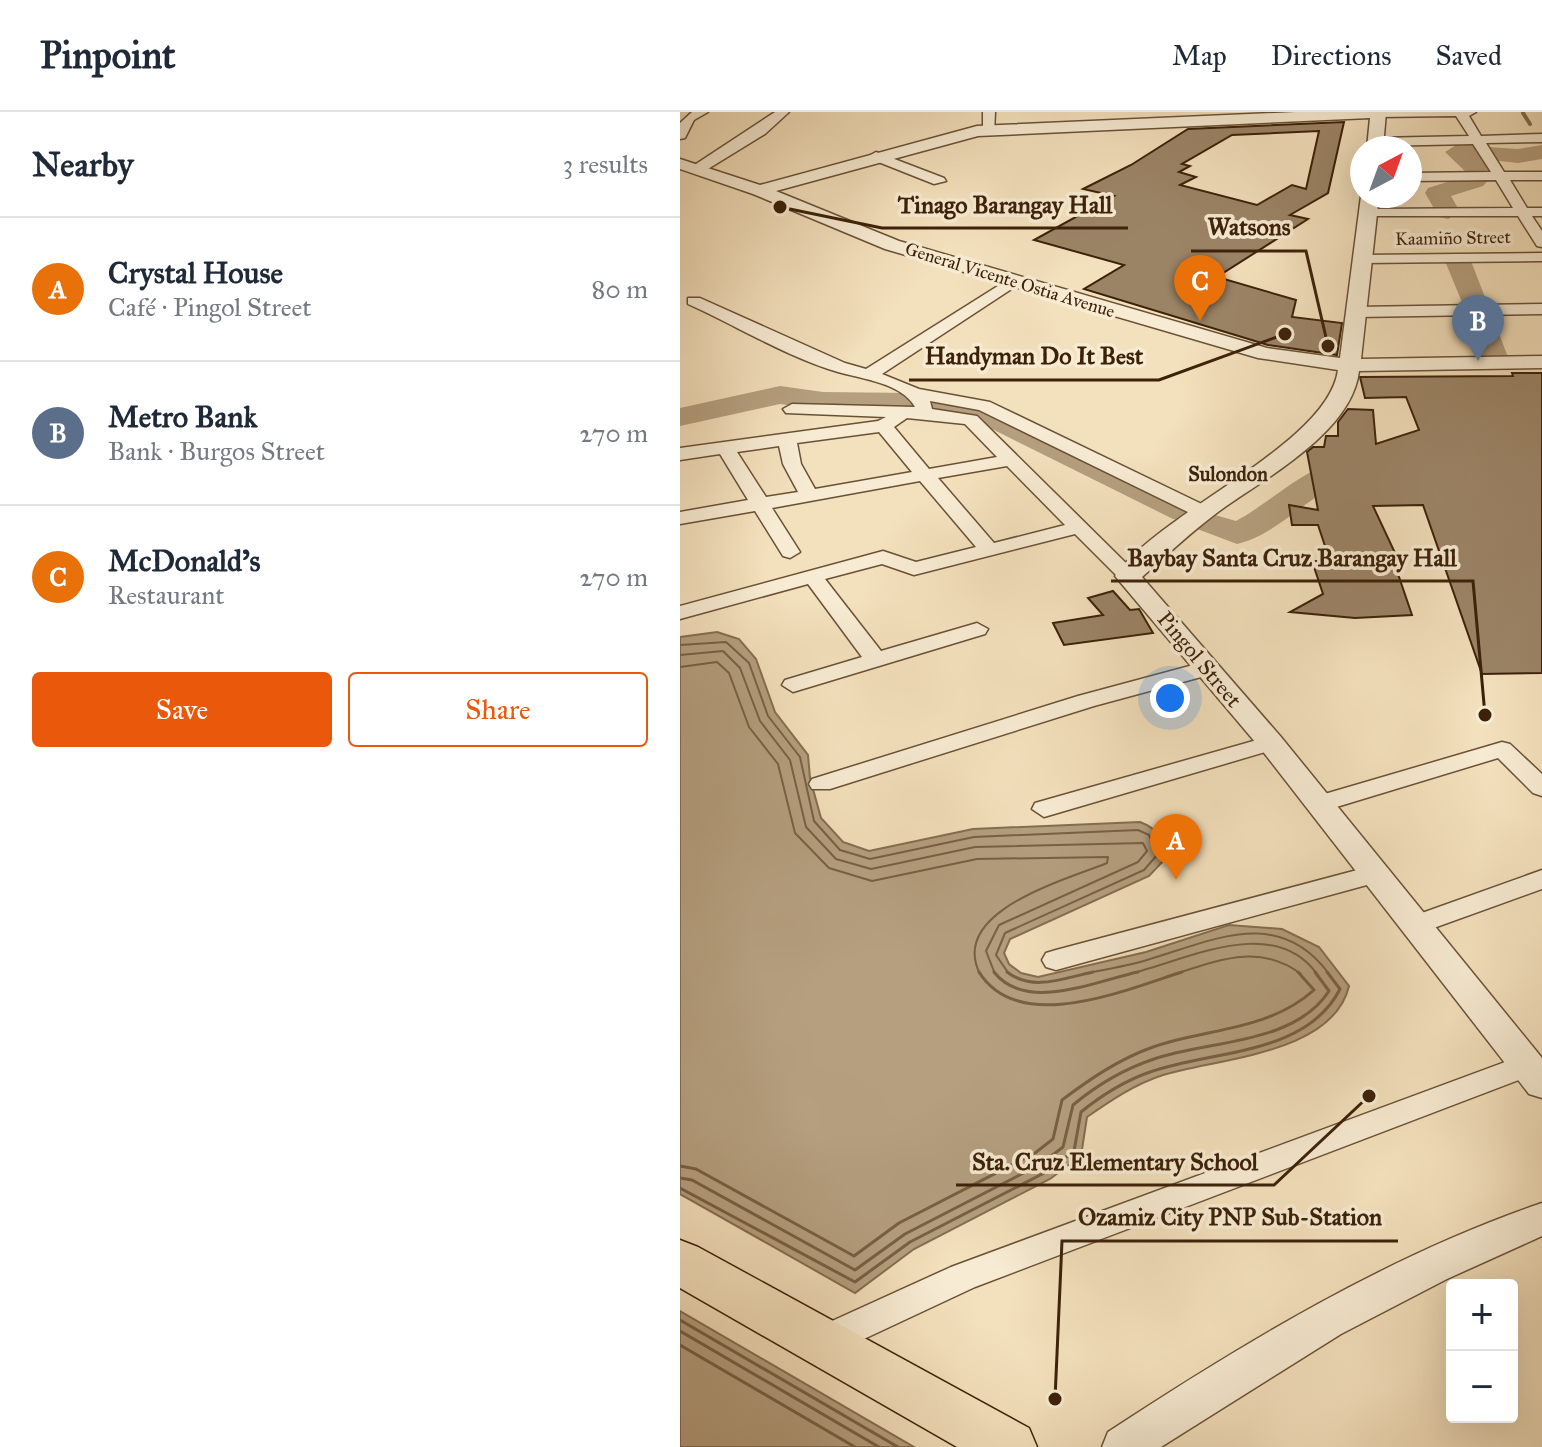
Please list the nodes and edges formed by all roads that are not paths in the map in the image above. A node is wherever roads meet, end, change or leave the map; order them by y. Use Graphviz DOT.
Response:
graph roads {
  1 [pos="702,112"];
  2 [pos="783,112"];
  3 [pos="989,112"];
  4 [pos="1460,112"];
  5 [pos="1470,112"];
  6 [pos="1378,113"];
  7 [pos="989,131"];
  8 [pos="680,135"];
  9 [pos="1376,136"];
  10 [pos="1542,138"];
  11 [pos="1477,139"];
  12 [pos="1422,142"];
  13 [pos="876,156"];
  14 [pos="689,166"];
  15 [pos="1542,176"];
  16 [pos="1422,177"];
  17 [pos="1500,177"];
  18 [pos="939,181"];
  19 [pos="759,190"];
  20 [pos="1369,208"];
  21 [pos="1422,208"];
  22 [pos="1542,212"];
  23 [pos="1523,213"];
  24 [pos="1542,243"];
  25 [pos="1542,257"];
  26 [pos="1364,259"];
  27 [pos="1014,282"];
  28 [pos="694,301"];
  29 [pos="1542,309"];
  30 [pos="1357,312"];
  31 [pos="1542,362"];
  32 [pos="1349,365"];
  33 [pos="868,375"];
  34 [pos="918,394"];
  35 [pos="792,409"];
  36 [pos="917,412"];
  37 [pos="883,426"];
  38 [pos="787,440"];
  39 [pos="726,449"];
  40 [pos="680,454"];
  41 [pos="1010,460"];
  42 [pos="924,476"];
  43 [pos="809,495"];
  44 [pos="758,503"];
  45 [pos="1203,512"];
  46 [pos="680,518"];
  47 [pos="1076,528"];
  48 [pos="990,551"];
  49 [pos="790,552"];
  50 [pos="1128,576"];
  51 [pos="814,578"];
  52 [pos="680,613"];
  53 [pos="977,629"];
  54 [pos="876,660"];
  55 [pos="1208,668"];
  56 [pos="793,685"];
  57 [pos="1271,743"];
  58 [pos="821,784"];
  59 [pos="1542,788"];
  60 [pos="1320,804"];
  61 [pos="1044,809"];
  62 [pos="1376,874"];
  63 [pos="1542,879"];
  64 [pos="1417,925"];
  65 [pos="1056,960"];
  66 [pos="1534,1074"];
  67 [pos="1542,1219"];
  68 [pos="680,1262"];
  69 [pos="822,1342"];
  70 [pos="1009,1447"];
  71 [pos="1124,1447"];
  1 -- 8 [label="street"];
  2 -- 14 [label="street"];
  3 -- 7 [label="street"];
  4 -- 5 [label="street"];
  4 -- 6 [label="street"];
  4 -- 11 [label="street"];
  6 -- 7 [label="street"];
  6 -- 9 [label="street"];
  7 -- 13 [label="street"];
  10 -- 11 [label="street"];
  11 -- 12 [label="street"];
  11 -- 17 [label="street"];
  13 -- 18 [label="street"];
  13 -- 19 [label="street"];
  14 -- 19 [label="street, General Vicente Ostia Avenue"];
  15 -- 17 [label="street"];
  16 -- 17 [label="street"];
  17 -- 23 [label="street"];
  19 -- 27 [label="street, General Vicente Ostia Avenue"];
  20 -- 26 [label="street"];
  21 -- 23 [label="street"];
  22 -- 23 [label="street"];
  23 -- 24 [label="street"];
  25 -- 26 [label="street, Kaamiño Street"];
  26 -- 30 [label="street"];
  27 -- 32 [label="street, General Vicente Ostia Avenue"];
  27 -- 33 [label="street"];
  28 -- 33 [label="street"];
  29 -- 30 [label="street"];
  30 -- 32 [label="street"];
  31 -- 32 [label="street, General Vicente Ostia Avenue"];
  32 -- 45 [label="street"];
  33 -- 34 [label="street"];
  34 -- 36 [label="street"];
  34 -- 45 [label="street"];
  35 -- 36 [label="street"];
  36 -- 37 [label="street"];
  36 -- 41 [label="street"];
  37 -- 38 [label="street"];
  37 -- 42 [label="street"];
  38 -- 39 [label="street"];
  38 -- 43 [label="street"];
  39 -- 40 [label="street"];
  39 -- 44 [label="street"];
  41 -- 42 [label="street"];
  41 -- 47 [label="street"];
  42 -- 43 [label="street"];
  42 -- 48 [label="street"];
  43 -- 44 [label="street"];
  44 -- 46 [label="street"];
  44 -- 49 [label="street"];
  45 -- 50 [label="street"];
  47 -- 48 [label="street"];
  47 -- 50 [label="street"];
  48 -- 51 [label="street"];
  50 -- 55 [label="street, Pingol Street"];
  51 -- 52 [label="street"];
  51 -- 54 [label="street"];
  53 -- 54 [label="street"];
  54 -- 56 [label="street"];
  55 -- 57 [label="street, Pingol Street"];
  55 -- 58 [label="street"];
  57 -- 60 [label="street, Pingol Street"];
  57 -- 61 [label="street"];
  59 -- 60 [label="street"];
  60 -- 62 [label="street, Pingol Street"];
  62 -- 64 [label="street, Pingol Street"];
  62 -- 65 [label="street"];
  63 -- 64 [label="street"];
  64 -- 66 [label="street, Pingol Street"];
  66 -- 69 [label="street"];
  67 -- 71 [label="street"];
  68 -- 69 [label="main road"];
  69 -- 70 [label="main road"];
}
